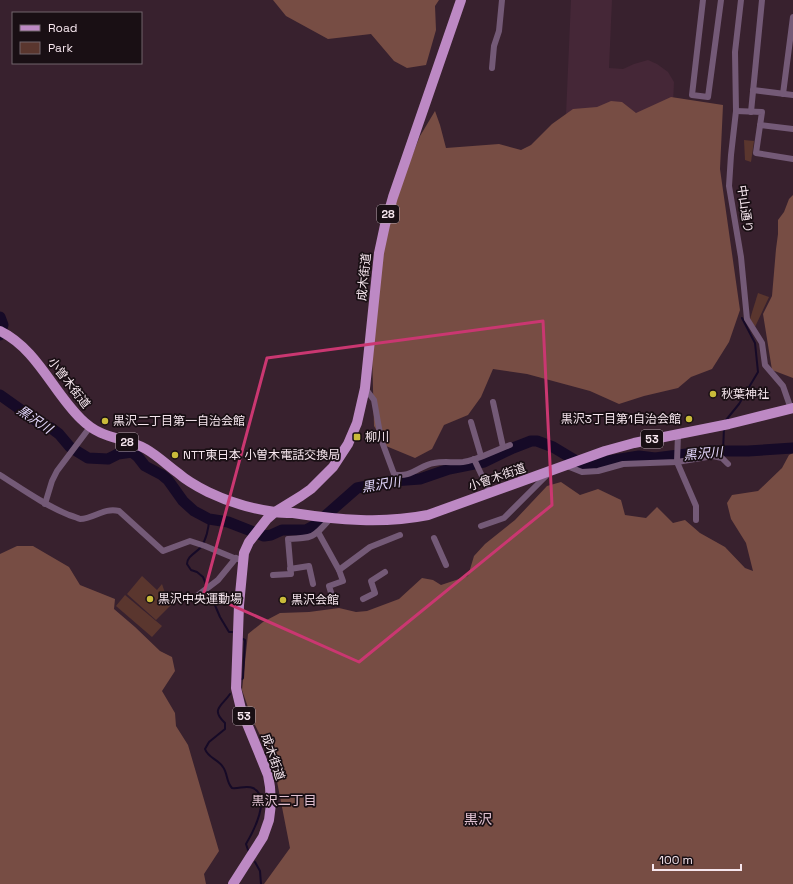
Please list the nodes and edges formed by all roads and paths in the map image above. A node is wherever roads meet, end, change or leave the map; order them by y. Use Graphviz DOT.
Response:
graph roads {
  1 [pos="461,0"];
  2 [pos="502,0"];
  3 [pos="703,0"];
  4 [pos="721,0"];
  5 [pos="741,0"];
  6 [pos="762,0"];
  7 [pos="793,17"];
  8 [pos="492,68"];
  9 [pos="753,90"];
  10 [pos="784,94"];
  11 [pos="793,95"];
  12 [pos="736,111"];
  13 [pos="751,112"];
  14 [pos="760,125"];
  15 [pos="793,129"];
  16 [pos="793,159"];
  17 [pos="3,332"];
  18 [pos="365,388"];
  19 [pos="494,402"];
  20 [pos="792,409"];
  21 [pos="471,422"];
  22 [pos="90,427"];
  23 [pos="678,434"];
  24 [pos="510,444"];
  25 [pos="503,447"];
  26 [pos="481,456"];
  27 [pos="475,460"];
  28 [pos="677,462"];
  29 [pos="728,464"];
  30 [pos="570,465"];
  31 [pos="552,471"];
  32 [pos="0,475"];
  33 [pos="490,493"];
  34 [pos="301,496"];
  35 [pos="45,504"];
  36 [pos="275,512"];
  37 [pos="304,515"];
  38 [pos="325,518"];
  39 [pos="696,520"];
  40 [pos="481,526"];
  41 [pos="318,532"];
  42 [pos="400,535"];
  43 [pos="434,538"];
  44 [pos="240,559"];
  45 [pos="446,564"];
  46 [pos="290,569"];
  47 [pos="339,570"];
  48 [pos="385,572"];
  49 [pos="273,575"];
  50 [pos="313,584"];
  51 [pos="193,599"];
  52 [pos="333,599"];
  53 [pos="363,599"];
  54 [pos="233,884"];
  1 -- 18 [label="main road, 成木街道 / 28"];
  2 -- 8 [label="street"];
  3 -- 4 [label="street"];
  5 -- 12 [label="street, 中山通り"];
  6 -- 9 [label="street"];
  7 -- 10 [label="street"];
  9 -- 10 [label="street"];
  9 -- 13 [label="street"];
  10 -- 11 [label="street"];
  12 -- 13 [label="street"];
  12 -- 20 [label="street, 中山通り"];
  13 -- 14 [label="street"];
  14 -- 15 [label="street"];
  14 -- 16 [label="street"];
  17 -- 22 [label="main road, 小曽木街道 / 28"];
  18 -- 27 [label="street"];
  18 -- 34 [label="main road, 成木街道 / 28"];
  19 -- 25 [label="street"];
  20 -- 23 [label="main road, 小曾木街道 / 53"];
  21 -- 26 [label="street"];
  22 -- 35 [label="street"];
  22 -- 36 [label="main road, 小曽木街道 / 28"];
  23 -- 28 [label="street"];
  23 -- 30 [label="main road, 小曾木街道 / 53"];
  24 -- 25 [label="street"];
  25 -- 26 [label="street"];
  26 -- 27 [label="street"];
  27 -- 33 [label="street"];
  28 -- 29 [label="street"];
  28 -- 30 [label="street"];
  28 -- 39 [label="street"];
  30 -- 31 [label="main road, 小曾木街道 / 53"];
  31 -- 33 [label="main road, 小曾木街道 / 53"];
  31 -- 40 [label="street"];
  32 -- 35 [label="street"];
  33 -- 38 [label="main road, 小曾木街道 / 53"];
  34 -- 36 [label="main road, 成木街道 / 28"];
  34 -- 37 [label="main road"];
  35 -- 44 [label="street"];
  36 -- 37 [label="main road, 小曾木街道 / 53"];
  36 -- 44 [label="main road, 成木街道 / 53"];
  37 -- 38 [label="main road, 小曾木街道 / 53"];
  38 -- 41 [label="street"];
  41 -- 46 [label="street"];
  41 -- 47 [label="street"];
  42 -- 47 [label="street"];
  43 -- 45 [label="street"];
  44 -- 51 [label="street"];
  44 -- 54 [label="main road, 成木街道 / 53"];
  46 -- 49 [label="street"];
  46 -- 50 [label="street"];
  47 -- 52 [label="street"];
  48 -- 53 [label="street"];
}
